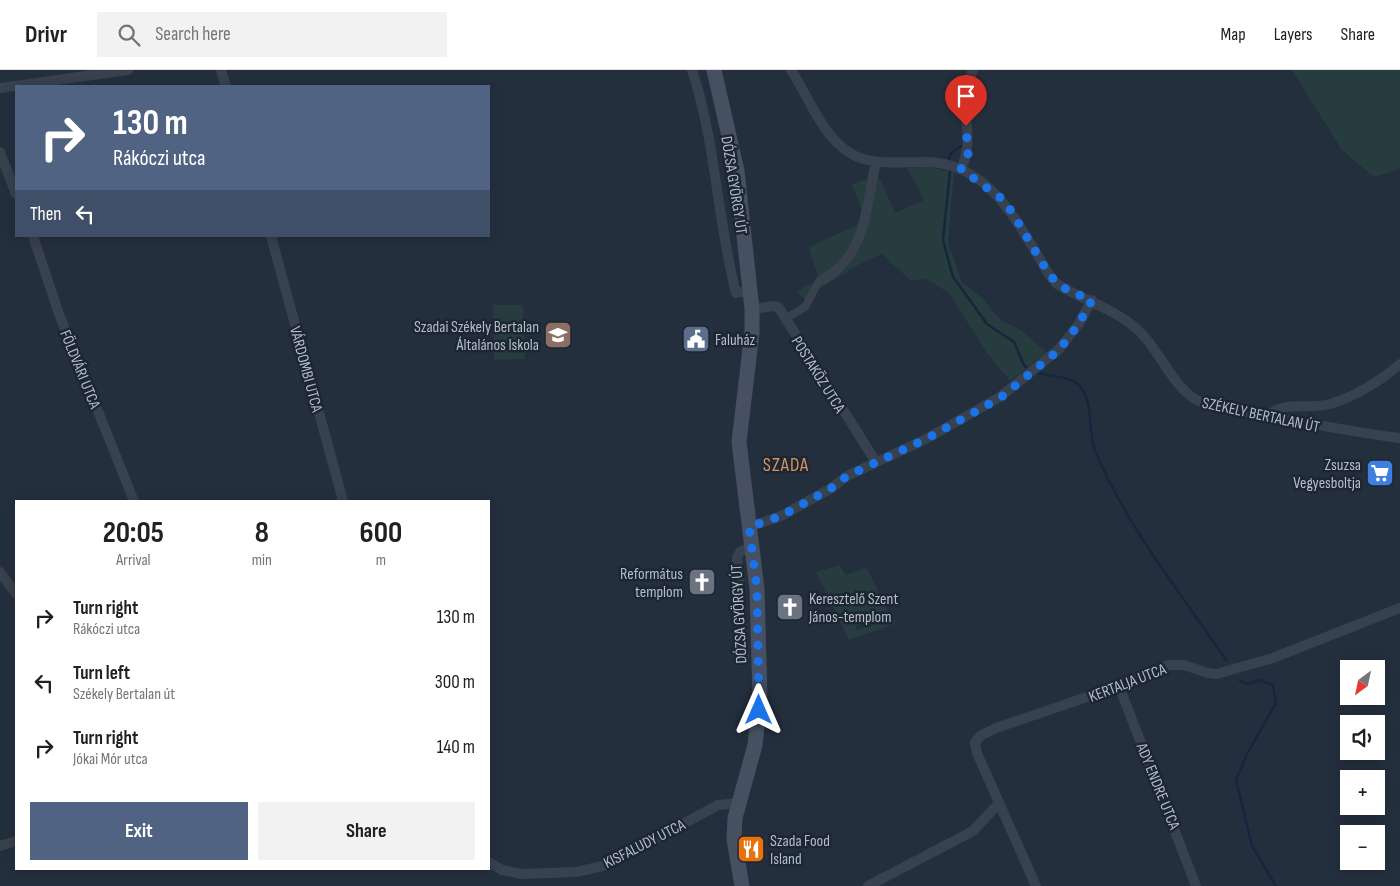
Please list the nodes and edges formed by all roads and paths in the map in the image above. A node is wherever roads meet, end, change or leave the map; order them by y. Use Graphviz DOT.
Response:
graph roads {
  1 [pos="128,70"];
  2 [pos="221,70"];
  3 [pos="693,70"];
  4 [pos="714,70"];
  5 [pos="792,70"];
  6 [pos="973,70"];
  7 [pos="21,85"];
  8 [pos="226,85"];
  9 [pos="15,86"];
  10 [pos="0,88"];
  11 [pos="0,152"];
  12 [pos="876,162"];
  13 [pos="961,169"];
  14 [pos="15,191"];
  15 [pos="33,237"];
  16 [pos="271,237"];
  17 [pos="821,280"];
  18 [pos="750,291"];
  19 [pos="1092,300"];
  20 [pos="752,309"];
  21 [pos="787,324"];
  22 [pos="1400,364"];
  23 [pos="1267,416"];
  24 [pos="1400,438"];
  25 [pos="876,462"];
  26 [pos="134,500"];
  27 [pos="342,500"];
  28 [pos="749,527"];
  29 [pos="752,546"];
  30 [pos="0,572"];
  31 [pos="15,593"];
  32 [pos="1400,608"];
  33 [pos="744,658"];
  34 [pos="1119,686"];
  35 [pos="739,803"];
  36 [pos="999,803"];
  37 [pos="15,841"];
  38 [pos="0,846"];
  39 [pos="490,863"];
  40 [pos="742,886"];
  41 [pos="868,886"];
  42 [pos="1036,886"];
  43 [pos="1196,886"];
  1 -- 7 [label="street"];
  2 -- 8 [label="street"];
  3 -- 18 [label="street, DÓZSA GYÖRGY ÚT"];
  4 -- 18 [label="main road, DÓZSA GYÖRGY ÚT"];
  5 -- 12 [label="street, SZÉKELY BERTALAN ÚT"];
  6 -- 13 [label="street"];
  9 -- 10 [label="street"];
  11 -- 14 [label="street"];
  12 -- 13 [label="street, SZÉKELY BERTALAN ÚT"];
  12 -- 17 [label="street"];
  13 -- 19 [label="street, SZÉKELY BERTALAN ÚT"];
  15 -- 26 [label="street, FÖLDVÁRI UTCA"];
  16 -- 27 [label="street, VÁRDOMBI UTCA"];
  17 -- 21 [label="street"];
  18 -- 20 [label="main road, DÓZSA GYÖRGY ÚT"];
  19 -- 23 [label="street, SZÉKELY BERTALAN ÚT"];
  19 -- 25 [label="street"];
  20 -- 21 [label="street, POSTAKÖZ UTCA"];
  20 -- 28 [label="main road, DÓZSA GYÖRGY ÚT"];
  21 -- 25 [label="street, POSTAKÖZ UTCA"];
  22 -- 23 [label="street"];
  23 -- 24 [label="street, SZÉKELY BERTALAN ÚT"];
  25 -- 28 [label="street"];
  28 -- 29 [label="main road, DÓZSA GYÖRGY ÚT"];
  29 -- 33 [label="street, DÓZSA GYÖRGY ÚT"];
  29 -- 35 [label="main road, DÓZSA GYÖRGY ÚT"];
  30 -- 31 [label="street"];
  32 -- 34 [label="street, KERTALJA UTCA"];
  34 -- 36 [label="street, KERTALJA UTCA"];
  34 -- 43 [label="street, ADY ENDRE UTCA"];
  35 -- 39 [label="street, KISFALUDY UTCA"];
  35 -- 40 [label="main road, DÓZSA GYÖRGY ÚT"];
  36 -- 41 [label="street"];
  36 -- 42 [label="street, KERTALJA UTCA"];
  37 -- 38 [label="street"];
}
